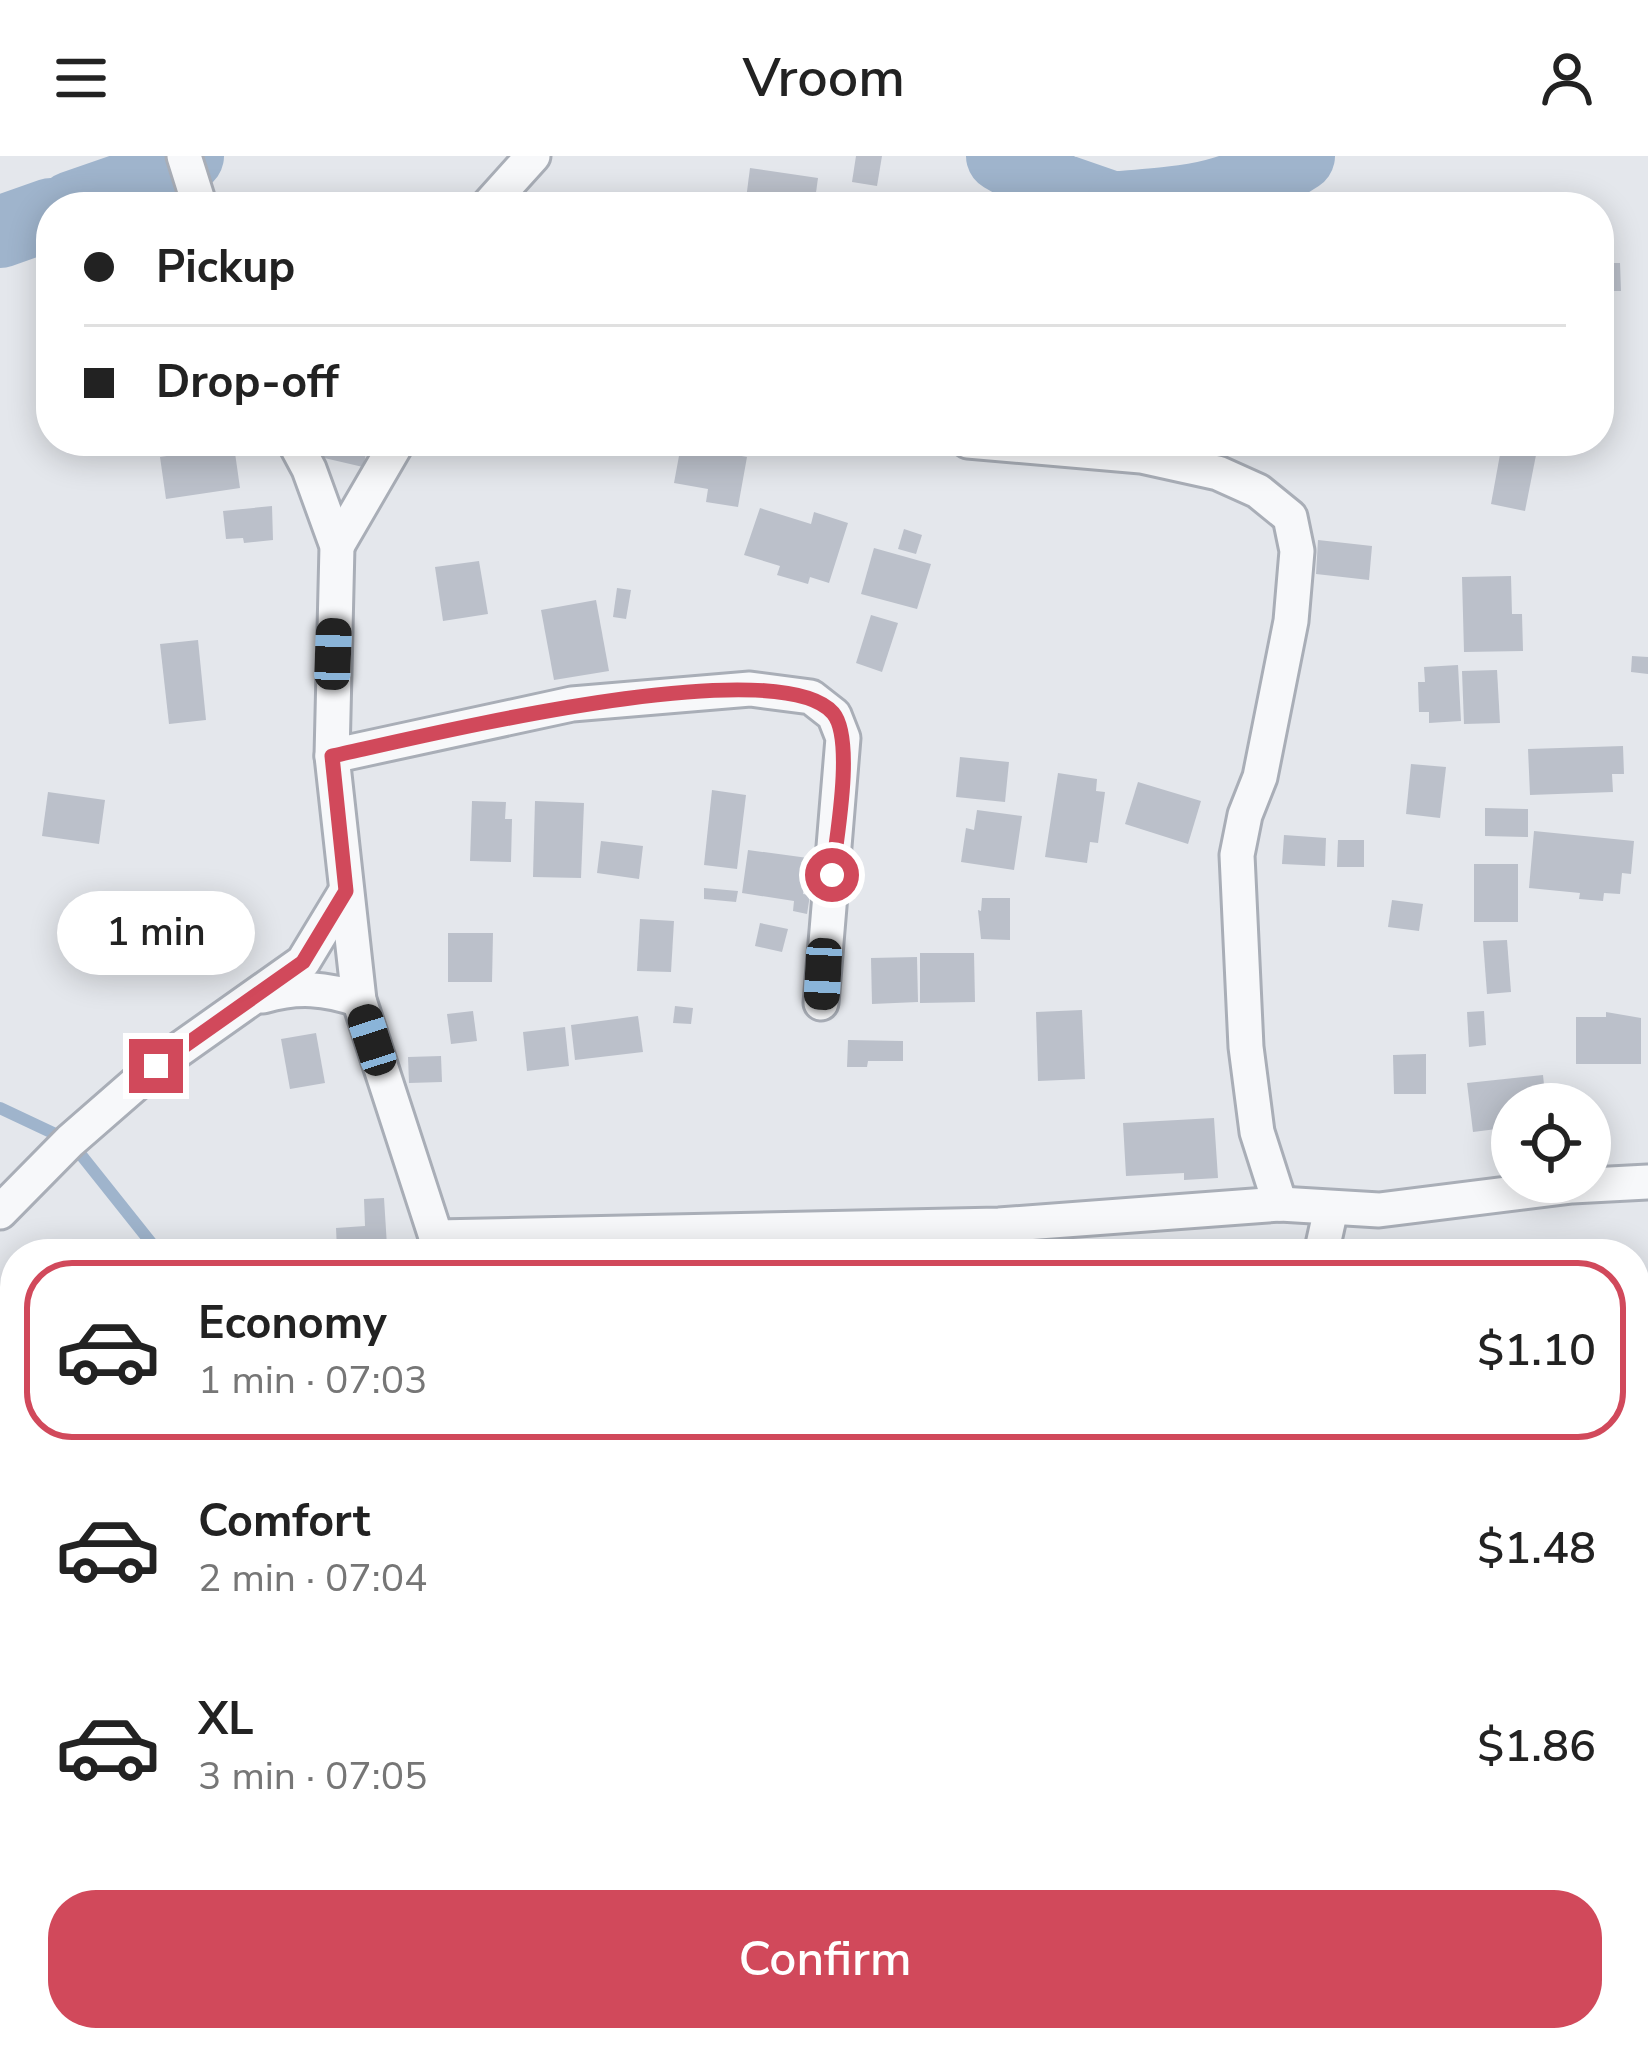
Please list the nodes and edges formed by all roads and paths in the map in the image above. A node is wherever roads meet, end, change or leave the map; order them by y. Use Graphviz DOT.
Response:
graph roads {
  1 [pos="184,156"];
  2 [pos="533,156"];
  3 [pos="195,192"];
  4 [pos="501,192"];
  5 [pos="302,456"];
  6 [pos="389,456"];
  7 [pos="1141,456"];
  8 [pos="337,546"];
  9 [pos="332,756"];
  10 [pos="346,891"];
  11 [pos="255,999"];
  12 [pos="359,1000"];
  13 [pos="821,1003"];
  14 [pos="1648,1182"];
  15 [pos="1280,1204"];
  16 [pos="1331,1209"];
  17 [pos="0,1212"];
  18 [pos="434,1239"];
  19 [pos="633,1239"];
  20 [pos="1325,1239"];
  1 -- 3 [label="street"];
  2 -- 4 [label="street"];
  5 -- 8 [label="street"];
  6 -- 8 [label="street"];
  7 -- 15 [label="street"];
  8 -- 9 [label="street"];
  9 -- 10 [label="street"];
  9 -- 13 [label="street"];
  10 -- 11 [label="street"];
  10 -- 12 [label="street"];
  11 -- 12 [label="street"];
  11 -- 17 [label="street"];
  12 -- 18 [label="street"];
  14 -- 16 [label="street"];
  15 -- 16 [label="street"];
  15 -- 19 [label="street"];
  16 -- 20 [label="street"];
}
